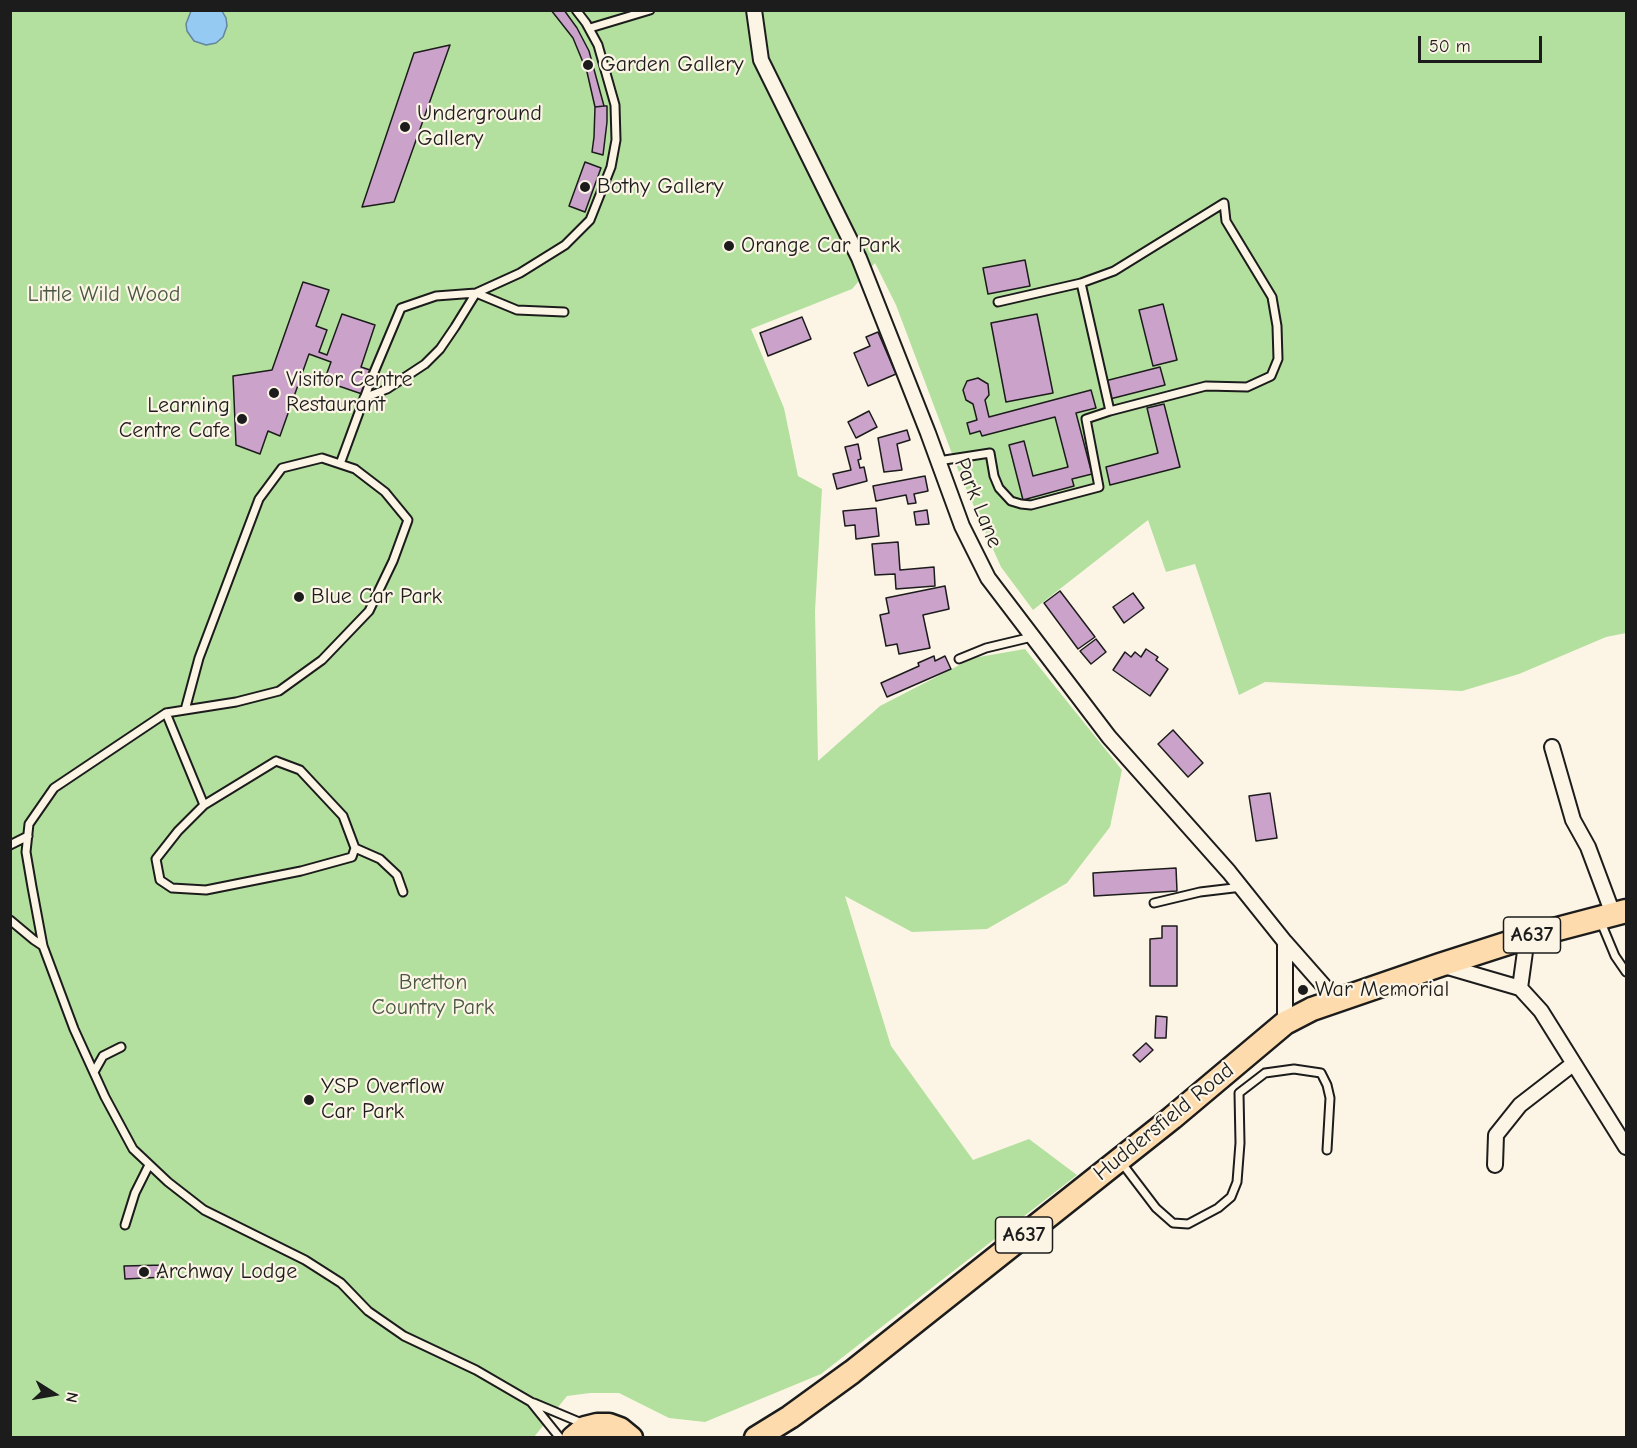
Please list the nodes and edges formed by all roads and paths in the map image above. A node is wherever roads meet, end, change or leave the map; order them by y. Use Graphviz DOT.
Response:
graph roads {
  1 [pos="576,10"];
  2 [pos="650,10"];
  3 [pos="754,10"];
  4 [pos="590,28"];
  5 [pos="1081,283"];
  6 [pos="476,293"];
  7 [pos="998,302"];
  8 [pos="564,312"];
  9 [pos="364,399"];
  10 [pos="1110,411"];
  11 [pos="938,461"];
  12 [pos="340,464"];
  13 [pos="1032,637"];
  14 [pos="959,659"];
  15 [pos="185,710"];
  16 [pos="166,713"];
  17 [pos="1552,747"];
  18 [pos="204,805"];
  19 [pos="28,836"];
  20 [pos="10,845"];
  21 [pos="355,848"];
  22 [pos="1242,887"];
  23 [pos="404,892"];
  24 [pos="1154,903"];
  25 [pos="1612,914"];
  26 [pos="10,920"];
  27 [pos="1527,937"];
  28 [pos="1285,942"];
  29 [pos="43,946"];
  30 [pos="1440,965"];
  31 [pos="1626,972"];
  32 [pos="1520,988"];
  33 [pos="1337,1001"];
  34 [pos="1285,1023"];
  35 [pos="121,1047"];
  36 [pos="1574,1064"];
  37 [pos="94,1072"];
  38 [pos="1626,1147"];
  39 [pos="1327,1150"];
  40 [pos="1119,1160"];
  41 [pos="149,1165"];
  42 [pos="1495,1165"];
  43 [pos="125,1226"];
  44 [pos="531,1402"];
  45 [pos="582,1432"];
  46 [pos="560,1437"];
  47 [pos="632,1437"];
  48 [pos="756,1437"];
  1 -- 4 [label="lane"];
  2 -- 4 [label="lane"];
  3 -- 11 [label="street, Park Lane"];
  4 -- 6 [label="lane"];
  5 -- 7 [label="lane"];
  5 -- 10 [label="lane"];
  5 -- 10 [label="lane"];
  6 -- 8 [label="lane"];
  6 -- 9 [label="lane"];
  6 -- 9 [label="lane"];
  9 -- 12 [label="lane"];
  10 -- 11 [label="lane"];
  11 -- 13 [label="street, Park Lane"];
  12 -- 15 [label="lane"];
  12 -- 15 [label="lane"];
  13 -- 14 [label="lane"];
  13 -- 22 [label="street, Park Lane"];
  15 -- 16 [label="lane"];
  16 -- 18 [label="lane"];
  16 -- 19 [label="lane"];
  17 -- 25 [label="street"];
  18 -- 21 [label="lane"];
  18 -- 21 [label="lane"];
  19 -- 20 [label="lane"];
  19 -- 29 [label="lane"];
  21 -- 23 [label="lane"];
  22 -- 24 [label="lane"];
  22 -- 28 [label="street, Park Lane"];
  25 -- 27 [label="highway, Huddersfield Road / A637"];
  25 -- 31 [label="lane"];
  26 -- 29 [label="lane"];
  27 -- 30 [label="highway, Huddersfield Road / A637"];
  27 -- 32 [label="street"];
  28 -- 33 [label="street, Park Lane"];
  28 -- 34 [label="street"];
  29 -- 37 [label="lane"];
  30 -- 32 [label="street"];
  30 -- 33 [label="highway, Huddersfield Road / A637"];
  32 -- 36 [label="street"];
  33 -- 34 [label="highway, Huddersfield Road / A637"];
  34 -- 40 [label="highway, Huddersfield Road / A637"];
  35 -- 37 [label="lane"];
  36 -- 38 [label="street"];
  36 -- 42 [label="street"];
  37 -- 41 [label="lane"];
  39 -- 40 [label="lane"];
  40 -- 48 [label="highway, Huddersfield Road / A637"];
  41 -- 43 [label="lane"];
  41 -- 44 [label="lane"];
  44 -- 45 [label="lane"];
  44 -- 46 [label="lane"];
  45 -- 47 [label="highway"];
}
